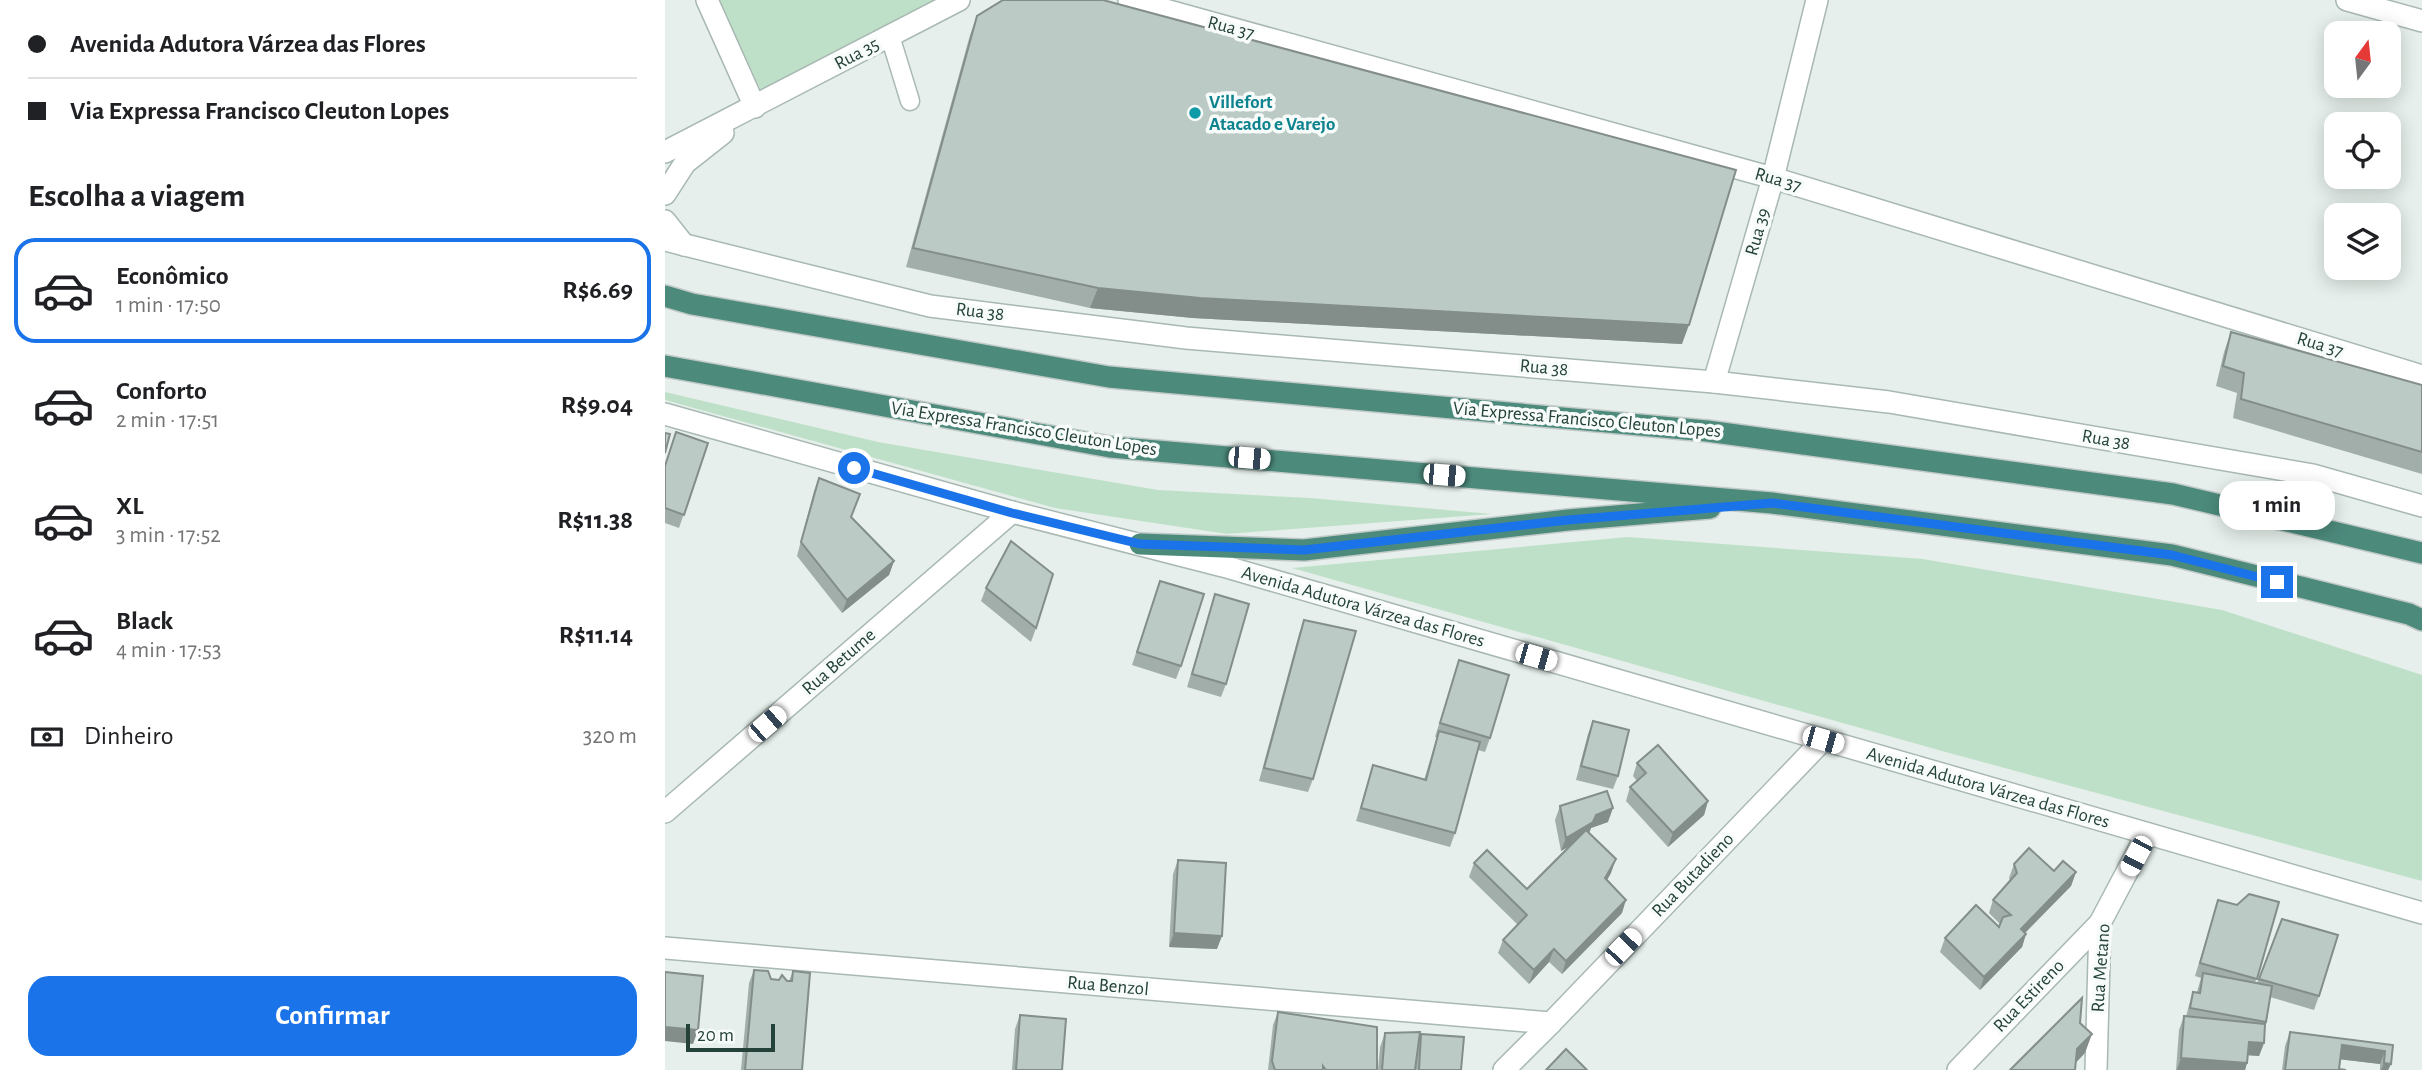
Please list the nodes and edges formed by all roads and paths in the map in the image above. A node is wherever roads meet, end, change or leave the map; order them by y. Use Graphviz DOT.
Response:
graph roads {
  1 [pos="707,0"];
  2 [pos="959,0"];
  3 [pos="1129,0"];
  4 [pos="1817,0"];
  5 [pos="2347,0"];
  6 [pos="2422,21"];
  7 [pos="890,36"];
  8 [pos="910,100"];
  9 [pos="755,107"];
  10 [pos="665,152"];
  11 [pos="1773,178"];
  12 [pos="665,194"];
  13 [pos="665,221"];
  14 [pos="675,243"];
  15 [pos="665,296"];
  16 [pos="665,366"];
  17 [pos="2422,376"];
  18 [pos="1714,382"];
  19 [pos="665,414"];
  20 [pos="1772,503"];
  21 [pos="2422,506"];
  22 [pos="1012,513"];
  23 [pos="1140,544"];
  24 [pos="2422,553"];
  25 [pos="2422,620"];
  26 [pos="1823,740"];
  27 [pos="665,812"];
  28 [pos="2147,834"];
  29 [pos="2422,913"];
  30 [pos="2100,923"];
  31 [pos="665,948"];
  32 [pos="1551,1023"];
  33 [pos="1504,1070"];
  34 [pos="1958,1070"];
  35 [pos="2096,1070"];
  1 -- 9 [label="street"];
  2 -- 7 [label="street, Rua 35"];
  3 -- 11 [label="street, Rua 37"];
  4 -- 11 [label="street, Rua 39"];
  5 -- 6 [label="street"];
  7 -- 8 [label="lane"];
  7 -- 9 [label="street, Rua 35"];
  9 -- 10 [label="street, Rua 35"];
  9 -- 12 [label="street, Rua 35"];
  11 -- 17 [label="street, Rua 37"];
  11 -- 18 [label="street, Rua 39"];
  13 -- 14 [label="street"];
  14 -- 18 [label="street, Rua 38"];
  15 -- 24 [label="highway, Via Expressa Francisco Cleuton Lopes"];
  16 -- 20 [label="highway, Via Expressa Francisco Cleuton Lopes"];
  18 -- 21 [label="street, Rua 38"];
  19 -- 22 [label="street, Avenida Adutora Várzea das Flores"];
  20 -- 23 [label="highway"];
  20 -- 25 [label="highway, Via Expressa Francisco Cleuton Lopes"];
  22 -- 23 [label="street, Avenida Adutora Várzea das Flores"];
  22 -- 27 [label="street, Rua Betume"];
  23 -- 26 [label="street, Avenida Adutora Várzea das Flores"];
  26 -- 28 [label="street, Avenida Adutora Várzea das Flores"];
  26 -- 32 [label="street, Rua Butadieno"];
  28 -- 29 [label="street, Avenida Adutora Várzea das Flores"];
  28 -- 30 [label="street, Rua Metano"];
  30 -- 34 [label="street, Rua Estireno"];
  30 -- 35 [label="street, Rua Metano"];
  31 -- 32 [label="street, Rua Benzol"];
  32 -- 33 [label="street, Rua Butadieno"];
}
